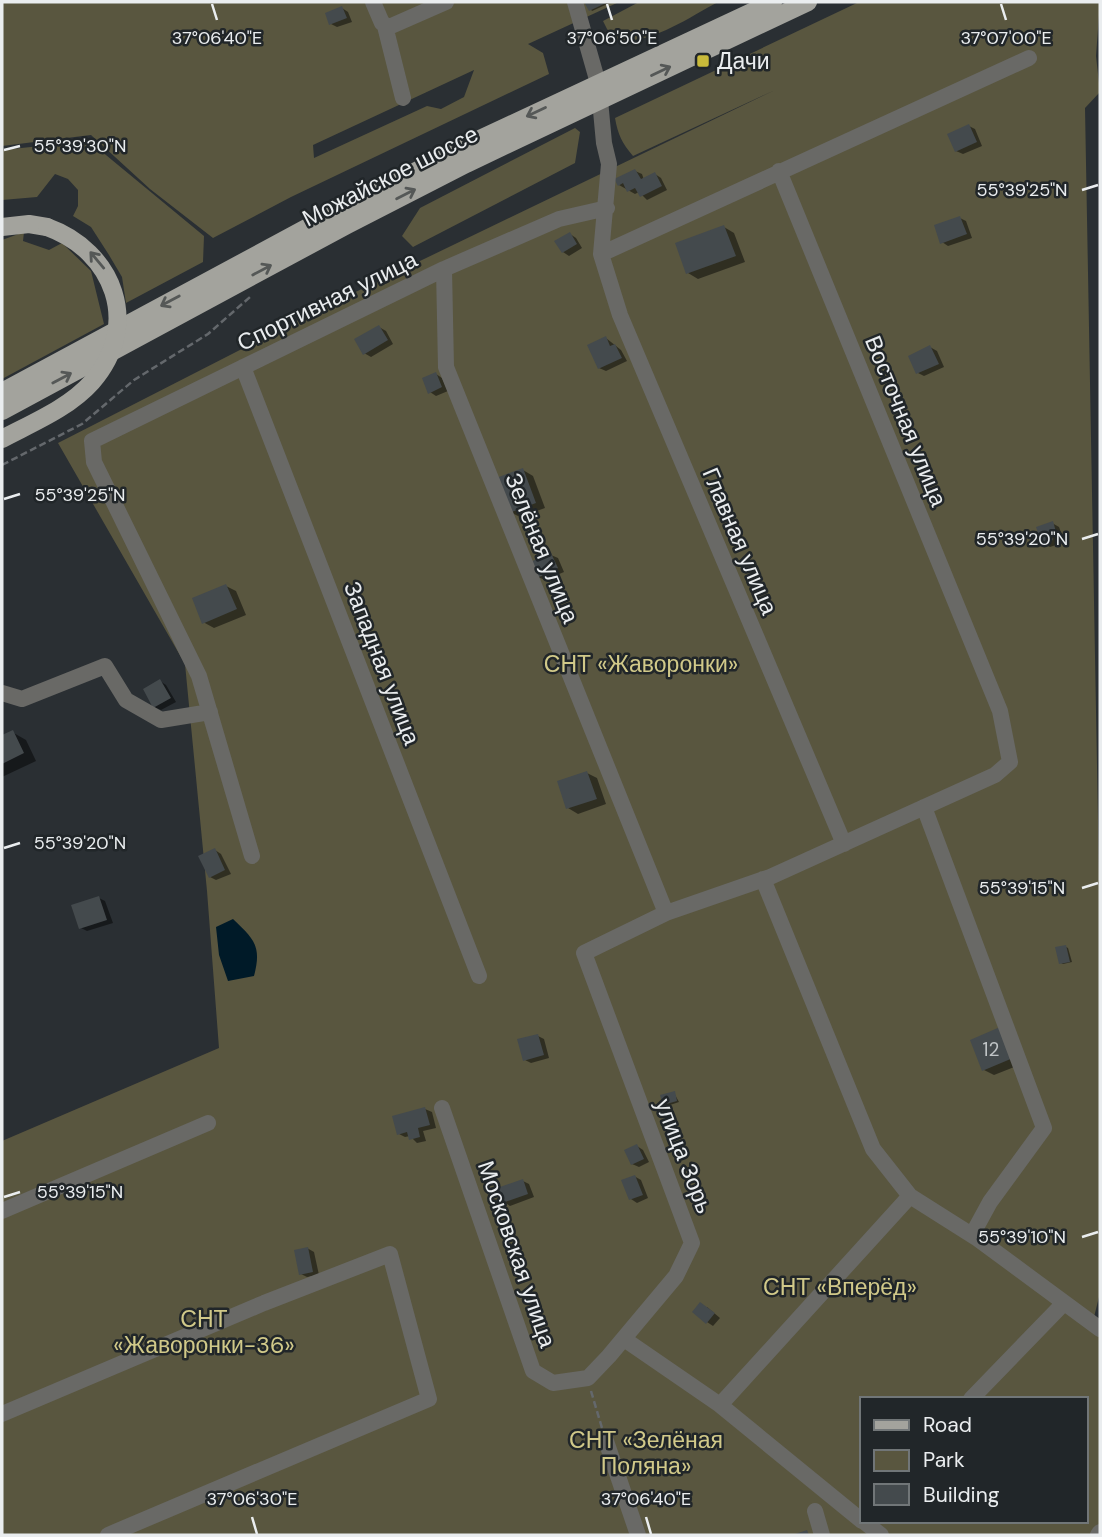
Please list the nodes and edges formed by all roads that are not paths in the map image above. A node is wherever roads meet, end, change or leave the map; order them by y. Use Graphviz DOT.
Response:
graph roads {
  1 [pos="373,2"];
  2 [pos="446,2"];
  3 [pos="575,2"];
  4 [pos="773,2"];
  5 [pos="808,2"];
  6 [pos="385,26"];
  7 [pos="1029,58"];
  8 [pos="599,91"];
  9 [pos="403,98"];
  10 [pos="779,172"];
  11 [pos="607,208"];
  12 [pos="2,227"];
  13 [pos="601,254"];
  14 [pos="444,269"];
  15 [pos="243,367"];
  16 [pos="2,392"];
  17 [pos="2,411"];
  18 [pos="2,439"];
  19 [pos="2,693"];
  20 [pos="210,712"];
  21 [pos="924,807"];
  22 [pos="844,844"];
  23 [pos="252,856"];
  24 [pos="763,879"];
  25 [pos="666,913"];
  26 [pos="479,976"];
  27 [pos="442,1108"];
  28 [pos="208,1123"];
  29 [pos="910,1196"];
  30 [pos="2,1211"];
  31 [pos="972,1235"];
  32 [pos="1064,1303"];
  33 [pos="1100,1329"];
  34 [pos="624,1339"];
  35 [pos="609,1356"];
  36 [pos="973,1397"];
  37 [pos="720,1405"];
  38 [pos="2,1414"];
  39 [pos="606,1441"];
  40 [pos="815,1511"];
  41 [pos="860,1517"];
  42 [pos="867,1523"];
  43 [pos="108,1535"];
  44 [pos="639,1535"];
  45 [pos="822,1535"];
  46 [pos="881,1535"];
  1 -- 6 [label="street"];
  2 -- 6 [label="street"];
  3 -- 8 [label="street"];
  4 -- 8 [label="main road, Можайское шоссе"];
  8 -- 5 [label="main road, Можайское шоссе, one-way"];
  6 -- 9 [label="street"];
  7 -- 10 [label="street"];
  8 -- 11 [label="street"];
  8 -- 16 [label="main road, Можайское шоссе, one-way"];
  17 -- 8 [label="main road, Можайское шоссе, one-way"];
  10 -- 13 [label="street"];
  10 -- 21 [label="street, Восточная улица"];
  11 -- 13 [label="street"];
  11 -- 14 [label="street, Спортивная улица"];
  18 -- 12 [label="main road, one-way, bridge"];
  13 -- 22 [label="street, Главная улица"];
  14 -- 15 [label="street, Спортивная улица"];
  14 -- 25 [label="street, Зелёная улица"];
  15 -- 20 [label="street, Спортивная улица"];
  15 -- 26 [label="street, Западная улица"];
  19 -- 20 [label="street"];
  20 -- 23 [label="street"];
  21 -- 22 [label="street"];
  21 -- 31 [label="street"];
  22 -- 24 [label="street"];
  24 -- 25 [label="street"];
  24 -- 29 [label="street"];
  25 -- 34 [label="street, улица Зорь"];
  27 -- 35 [label="street, Московская улица"];
  28 -- 30 [label="street"];
  29 -- 31 [label="street"];
  29 -- 37 [label="street"];
  31 -- 32 [label="street"];
  32 -- 33 [label="street"];
  32 -- 36 [label="street"];
  34 -- 35 [label="street, улица Зорь"];
  34 -- 37 [label="street"];
  37 -- 41 [label="street"];
  38 -- 43 [label="street"];
  39 -- 44 [label="street"];
  40 -- 45 [label="street"];
  42 -- 46 [label="street"];
}
